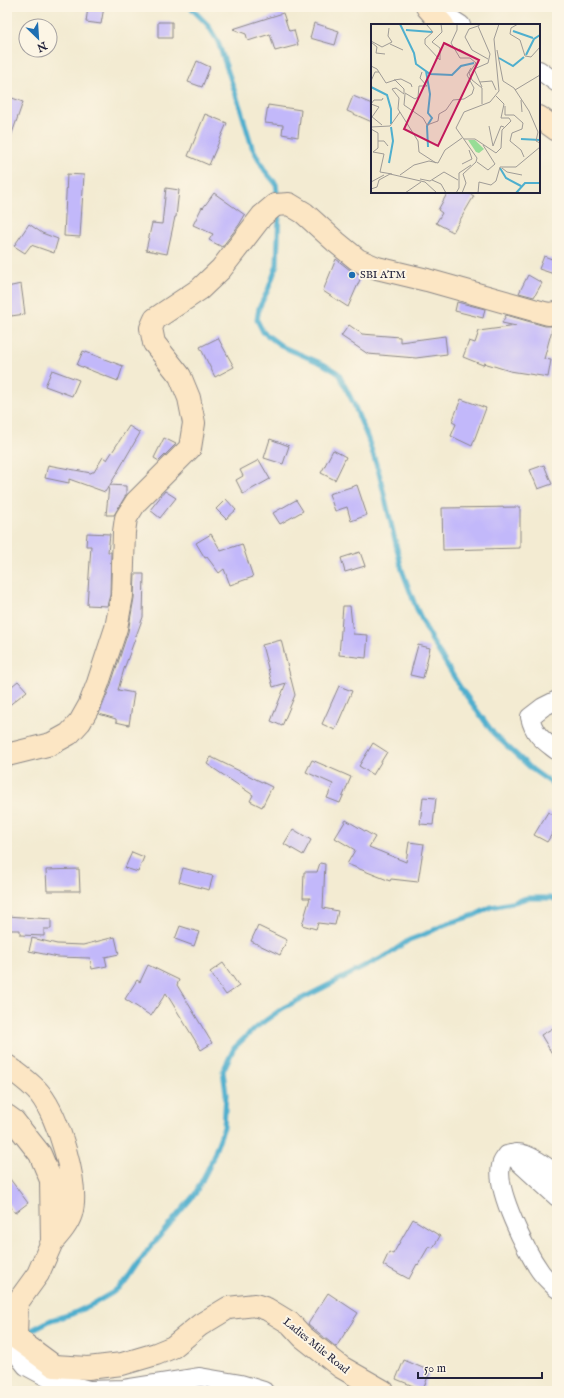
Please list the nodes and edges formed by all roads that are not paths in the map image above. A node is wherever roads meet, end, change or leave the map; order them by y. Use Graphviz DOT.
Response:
graph roads {
  1 [pos="427,7"];
  2 [pos="433,7"];
  3 [pos="442,24"];
  4 [pos="460,24"];
  5 [pos="540,71"];
  6 [pos="557,83"];
  7 [pos="540,118"];
  8 [pos="557,130"];
  9 [pos="557,313"];
  10 [pos="557,700"];
  11 [pos="557,751"];
  12 [pos="7,755"];
  13 [pos="7,1066"];
  14 [pos="7,1116"];
  15 [pos="510,1154"];
  16 [pos="557,1176"];
  17 [pos="557,1197"];
  18 [pos="52,1242"];
  19 [pos="557,1289"];
  20 [pos="16,1326"];
  21 [pos="264,1391"];
  22 [pos="383,1391"];
  1 -- 3 [label="street"];
  2 -- 4 [label="street"];
  5 -- 6 [label="street"];
  7 -- 8 [label="street"];
  9 -- 12 [label="street"];
  10 -- 11 [label="street"];
  13 -- 18 [label="street"];
  14 -- 18 [label="street, Ladies Mile Road"];
  15 -- 16 [label="street"];
  15 -- 17 [label="street"];
  15 -- 19 [label="street"];
  18 -- 20 [label="street, Ladies Mile Road"];
  20 -- 21 [label="street"];
  20 -- 22 [label="street, Ladies Mile Road"];
}
